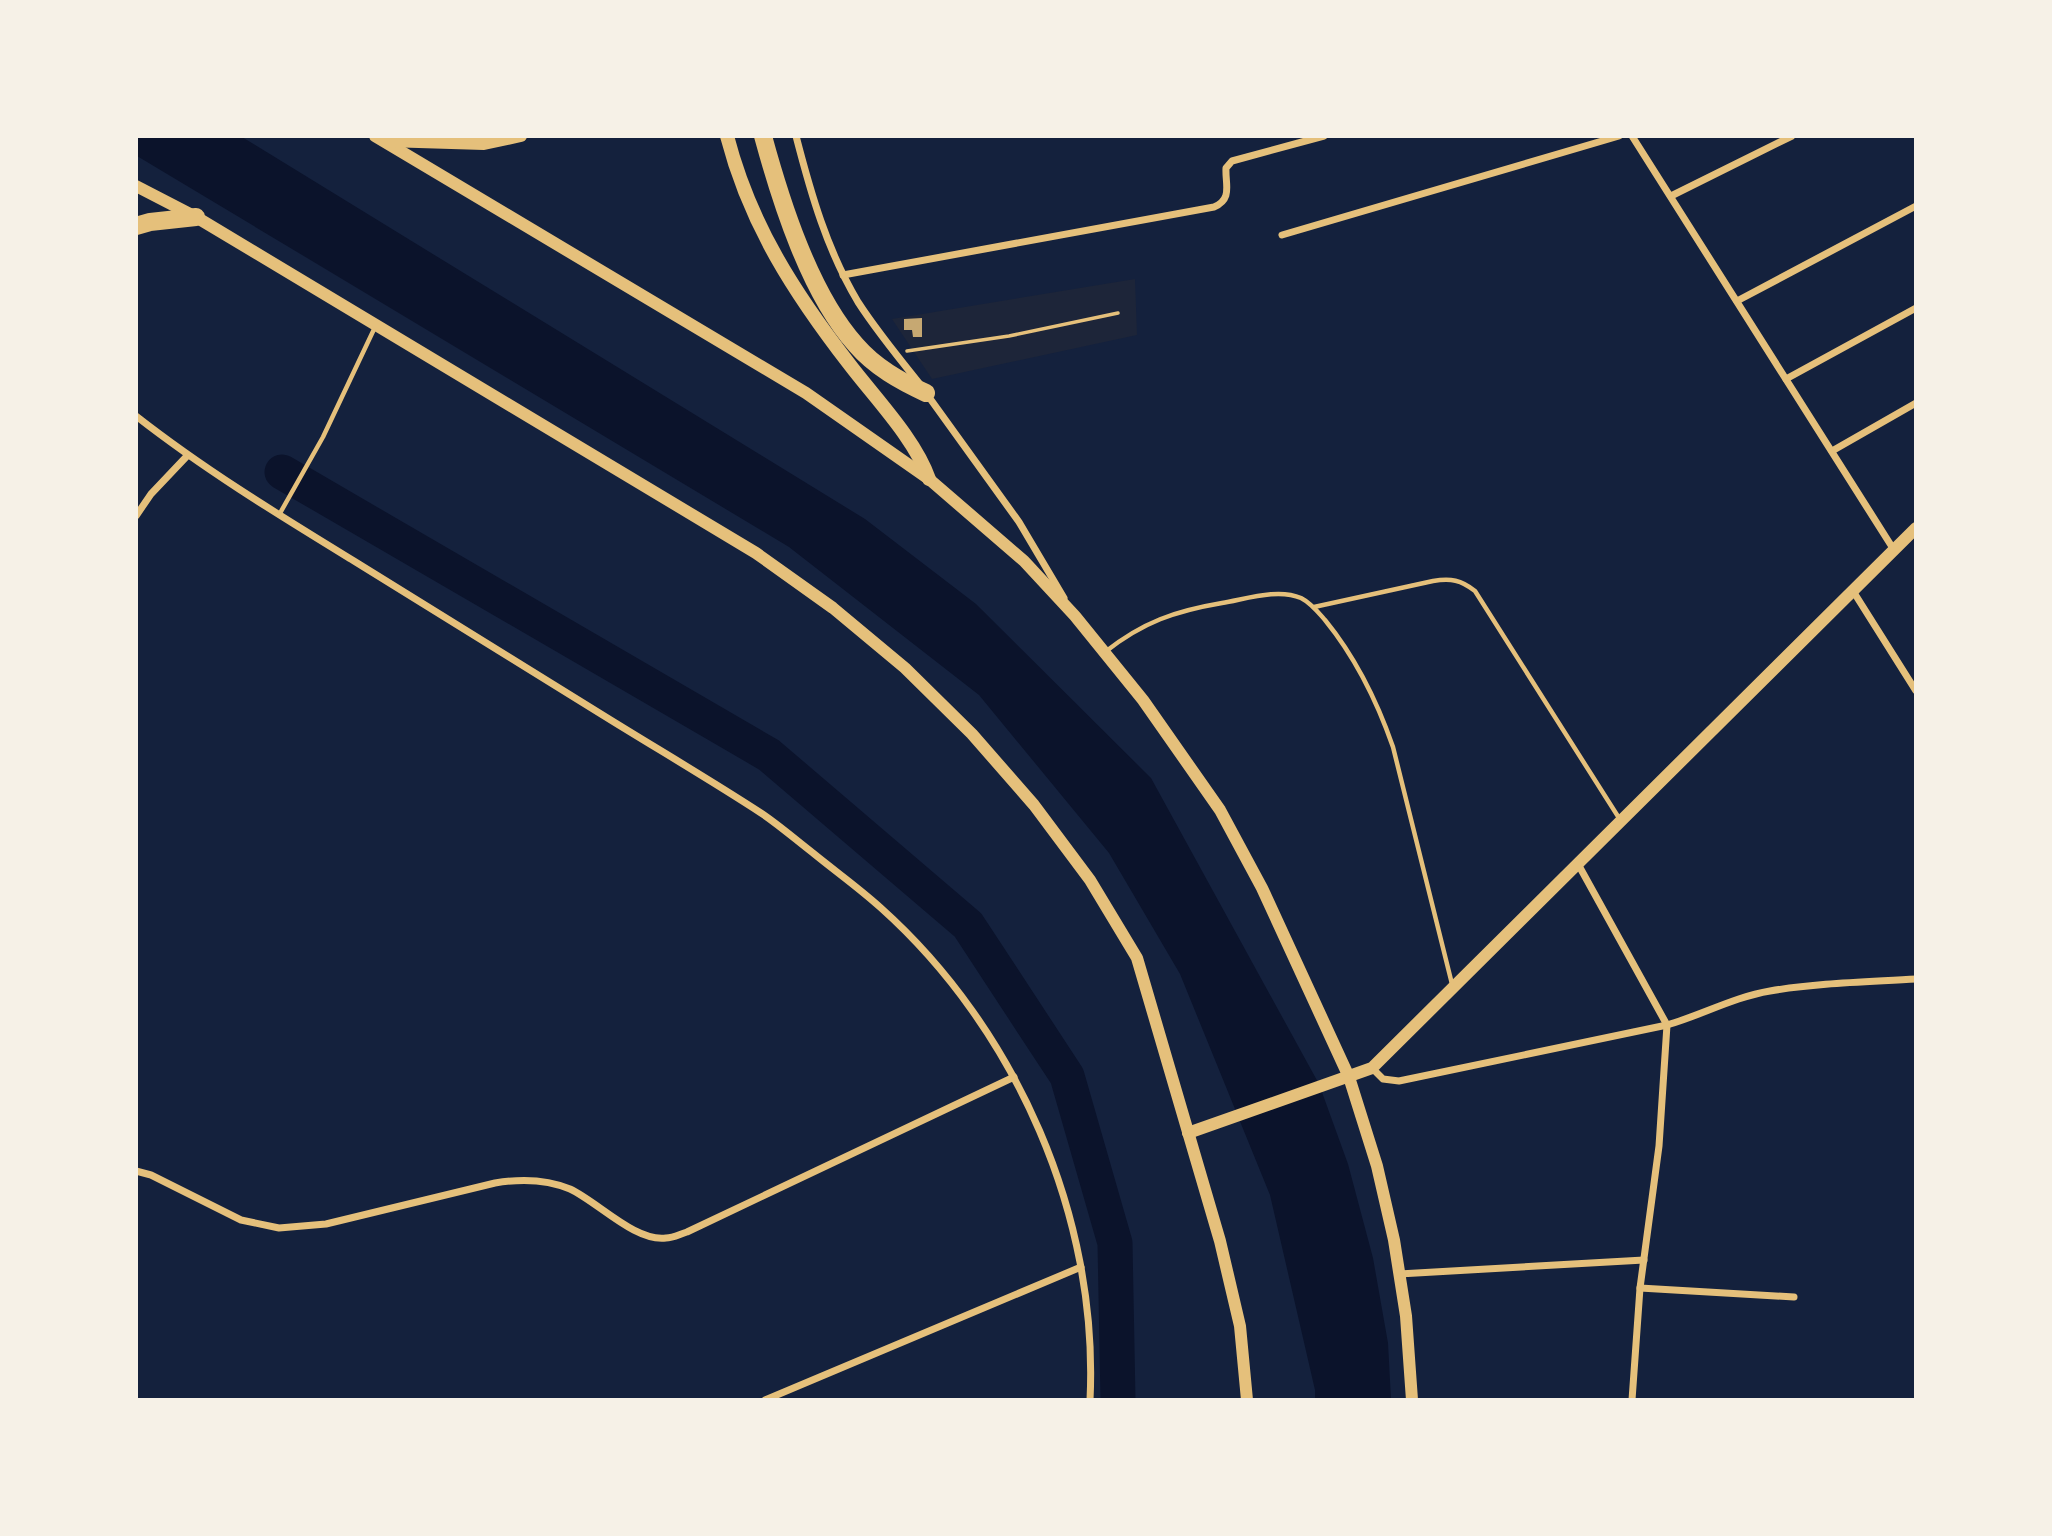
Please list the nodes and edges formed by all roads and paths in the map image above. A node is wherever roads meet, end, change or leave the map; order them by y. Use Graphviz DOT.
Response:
graph roads {
  1 [pos="521,136"];
  2 [pos="727,136"];
  3 [pos="763,136"];
  4 [pos="796,136"];
  5 [pos="1324,136"];
  6 [pos="1619,136"];
  7 [pos="1632,136"];
  8 [pos="1793,136"];
  9 [pos="379,139"];
  10 [pos="136,186"];
  11 [pos="1671,196"];
  12 [pos="1916,206"];
  13 [pos="197,217"];
  14 [pos="136,226"];
  15 [pos="1282,235"];
  16 [pos="843,275"];
  17 [pos="1737,301"];
  18 [pos="1916,308"];
  19 [pos="1118,313"];
  20 [pos="376,325"];
  21 [pos="895,352"];
  22 [pos="1786,379"];
  23 [pos="926,393"];
  24 [pos="1916,403"];
  25 [pos="136,416"];
  26 [pos="1832,452"];
  27 [pos="187,456"];
  28 [pos="929,479"];
  29 [pos="279,515"];
  30 [pos="136,516"];
  31 [pos="1916,528"];
  32 [pos="1894,550"];
  33 [pos="1853,591"];
  34 [pos="1314,607"];
  35 [pos="1075,616"];
  36 [pos="1104,652"];
  37 [pos="1916,691"];
  38 [pos="1621,821"];
  39 [pos="1578,864"];
  40 [pos="1916,979"];
  41 [pos="1453,988"];
  42 [pos="1667,1025"];
  43 [pos="1373,1068"];
  44 [pos="1014,1077"];
  45 [pos="1349,1077"];
  46 [pos="1188,1133"];
  47 [pos="136,1171"];
  48 [pos="1644,1260"];
  49 [pos="1081,1267"];
  50 [pos="1399,1274"];
  51 [pos="1640,1287"];
  52 [pos="1794,1297"];
  53 [pos="765,1399"];
  54 [pos="1090,1399"];
  55 [pos="1247,1399"];
  56 [pos="1412,1399"];
  57 [pos="1632,1399"];
  1 -- 9 [label="main road"];
  2 -- 28 [label="main road"];
  3 -- 23 [label="highway"];
  4 -- 16 [label="street"];
  5 -- 16 [label="street"];
  6 -- 15 [label="street"];
  7 -- 11 [label="street"];
  8 -- 11 [label="street"];
  9 -- 28 [label="main road"];
  10 -- 13 [label="main road"];
  11 -- 17 [label="street"];
  12 -- 17 [label="street"];
  13 -- 14 [label="highway"];
  13 -- 20 [label="main road"];
  16 -- 21 [label="street"];
  17 -- 22 [label="street"];
  18 -- 22 [label="street"];
  19 -- 21 [label="path"];
  20 -- 29 [label="lane"];
  20 -- 46 [label="main road"];
  21 -- 23 [label="street"];
  22 -- 26 [label="street"];
  23 -- 35 [label="street"];
  24 -- 26 [label="street"];
  25 -- 27 [label="street"];
  26 -- 32 [label="street"];
  27 -- 29 [label="street"];
  27 -- 30 [label="street"];
  28 -- 35 [label="main road"];
  29 -- 44 [label="street"];
  31 -- 32 [label="main road"];
  32 -- 33 [label="main road"];
  33 -- 37 [label="street"];
  33 -- 38 [label="main road"];
  34 -- 36 [label="lane"];
  34 -- 38 [label="lane"];
  34 -- 41 [label="lane"];
  35 -- 36 [label="main road"];
  36 -- 45 [label="main road"];
  38 -- 39 [label="main road"];
  39 -- 41 [label="main road"];
  39 -- 42 [label="street"];
  40 -- 42 [label="street"];
  41 -- 43 [label="main road"];
  42 -- 43 [label="street"];
  42 -- 48 [label="street"];
  43 -- 45 [label="main road"];
  44 -- 47 [label="street"];
  44 -- 49 [label="street"];
  45 -- 46 [label="main road"];
  45 -- 50 [label="main road"];
  46 -- 55 [label="main road"];
  48 -- 50 [label="street"];
  48 -- 51 [label="street"];
  49 -- 53 [label="street"];
  49 -- 54 [label="street"];
  50 -- 56 [label="main road"];
  51 -- 52 [label="street"];
  51 -- 57 [label="street"];
}
